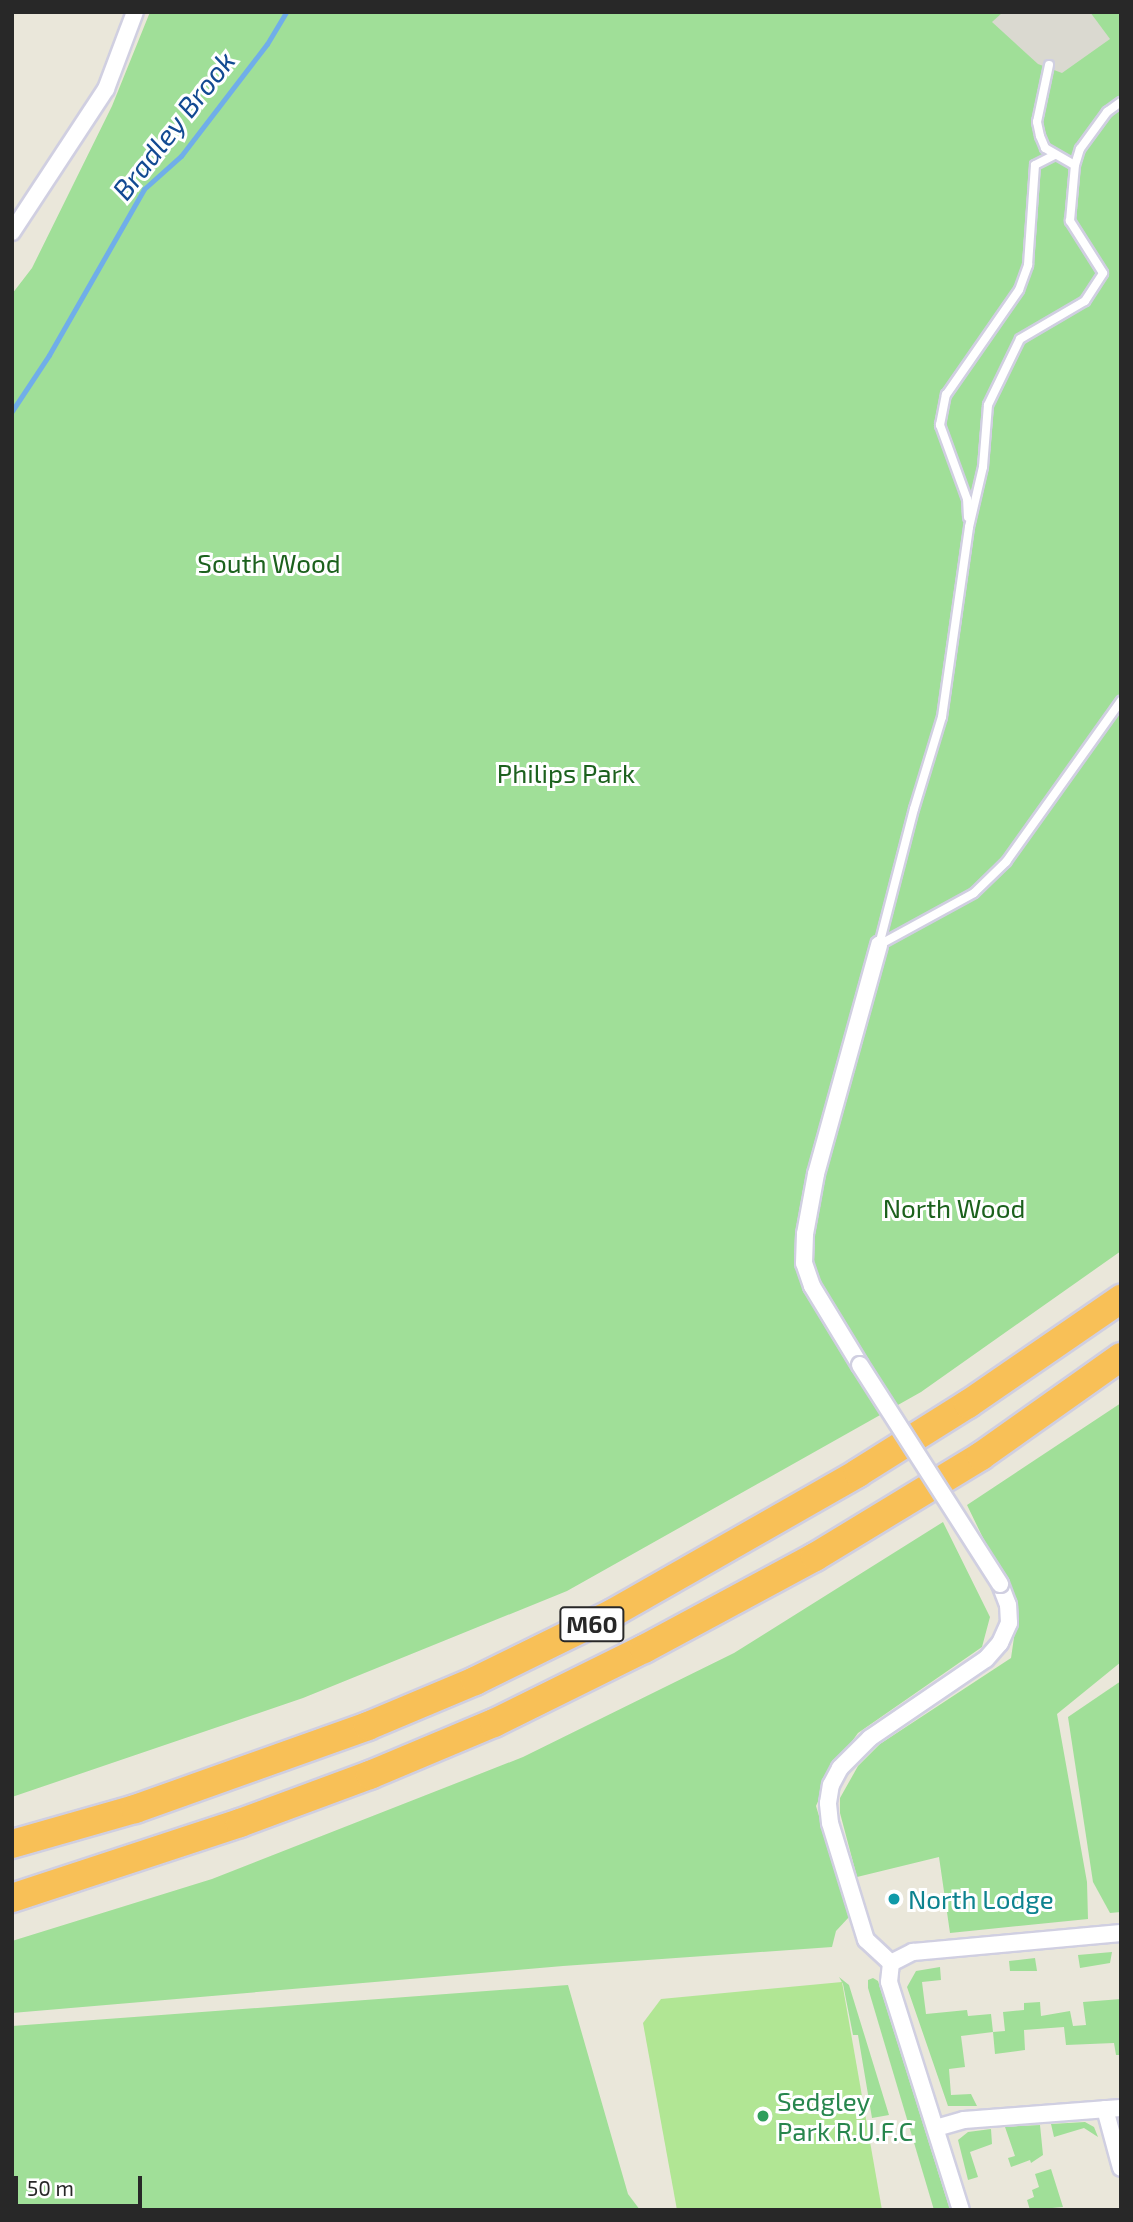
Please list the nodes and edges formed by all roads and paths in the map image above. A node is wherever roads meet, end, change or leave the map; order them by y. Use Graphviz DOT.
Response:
graph roads {
  1 [pos="135,12"];
  2 [pos="1049,65"];
  3 [pos="1121,102"];
  4 [pos="1055,155"];
  5 [pos="1075,165"];
  6 [pos="12,232"];
  7 [pos="969,527"];
  8 [pos="1121,701"];
  9 [pos="879,945"];
  10 [pos="1121,1299"];
  11 [pos="1121,1357"];
  12 [pos="12,1844"];
  13 [pos="12,1898"];
  14 [pos="1121,1933"];
  15 [pos="891,1963"];
  16 [pos="1113,2109"];
  17 [pos="936,2128"];
  18 [pos="1121,2168"];
  19 [pos="961,2210"];
  1 -- 6 [label="street"];
  2 -- 4 [label="lane"];
  3 -- 5 [label="lane"];
  4 -- 5 [label="lane"];
  4 -- 7 [label="lane"];
  5 -- 7 [label="lane"];
  7 -- 9 [label="lane"];
  8 -- 9 [label="lane"];
  9 -- 15 [label="street, bridge"];
  10 -- 12 [label="highway, M60"];
  11 -- 13 [label="highway, M60"];
  14 -- 15 [label="street"];
  15 -- 17 [label="street"];
  16 -- 17 [label="street"];
  16 -- 18 [label="street"];
  17 -- 19 [label="street"];
}
